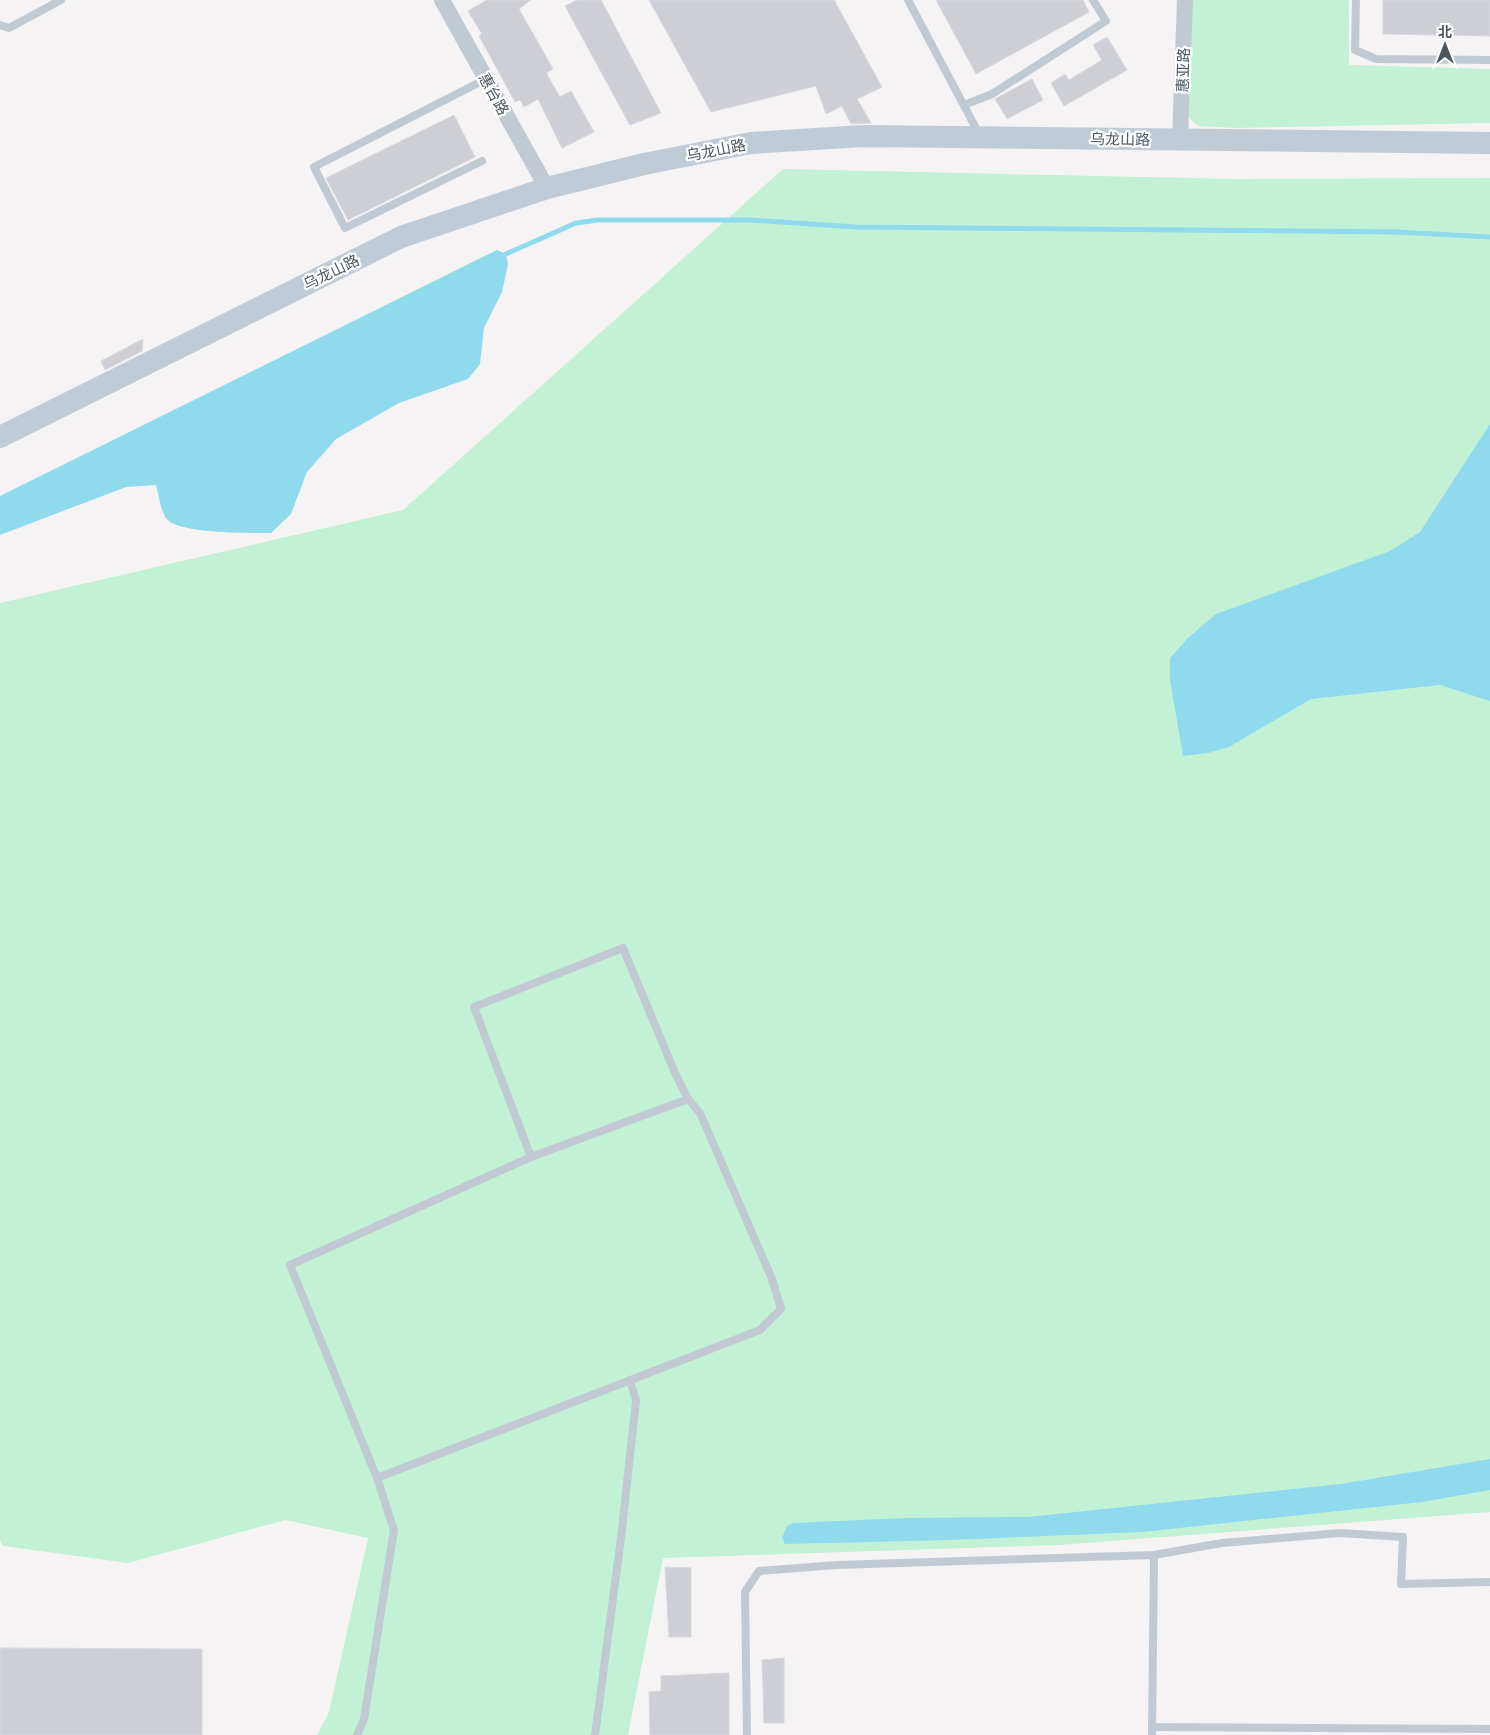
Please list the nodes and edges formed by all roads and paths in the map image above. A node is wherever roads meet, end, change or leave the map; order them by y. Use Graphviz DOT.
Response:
graph roads {
  1 [pos="61,0"];
  2 [pos="442,0"];
  3 [pos="908,0"];
  4 [pos="1093,0"];
  5 [pos="1185,0"];
  6 [pos="1356,0"];
  7 [pos="0,25"];
  8 [pos="1490,60"];
  9 [pos="486,79"];
  10 [pos="964,105"];
  11 [pos="981,138"];
  12 [pos="1180,140"];
  13 [pos="1490,143"];
  14 [pos="482,161"];
  15 [pos="547,188"];
  16 [pos="0,437"];
  17 [pos="688,1099"];
  18 [pos="531,1157"];
  19 [pos="630,1380"];
  20 [pos="377,1478"];
  21 [pos="1154,1555"];
  22 [pos="1490,1582"];
  23 [pos="1490,1729"];
  24 [pos="1152,1731"];
  25 [pos="356,1735"];
  26 [pos="595,1735"];
  27 [pos="747,1735"];
  1 -- 7 [label="lane"];
  2 -- 9 [label="street, 惠台路"];
  3 -- 10 [label="lane"];
  4 -- 10 [label="lane"];
  5 -- 12 [label="street, 惠亚路"];
  6 -- 8 [label="lane"];
  9 -- 14 [label="lane"];
  9 -- 15 [label="street, 惠台路"];
  10 -- 11 [label="lane"];
  11 -- 12 [label="street, 乌龙山路"];
  11 -- 15 [label="street, 乌龙山路"];
  12 -- 13 [label="street, 乌龙山路"];
  15 -- 16 [label="street, 乌龙山路"];
  17 -- 18 [label="lane"];
  17 -- 18 [label="lane"];
  17 -- 19 [label="lane"];
  18 -- 20 [label="lane"];
  19 -- 20 [label="lane"];
  19 -- 26 [label="lane"];
  20 -- 25 [label="lane"];
  21 -- 22 [label="lane"];
  21 -- 24 [label="lane"];
  21 -- 27 [label="lane"];
  23 -- 24 [label="lane"];
}
